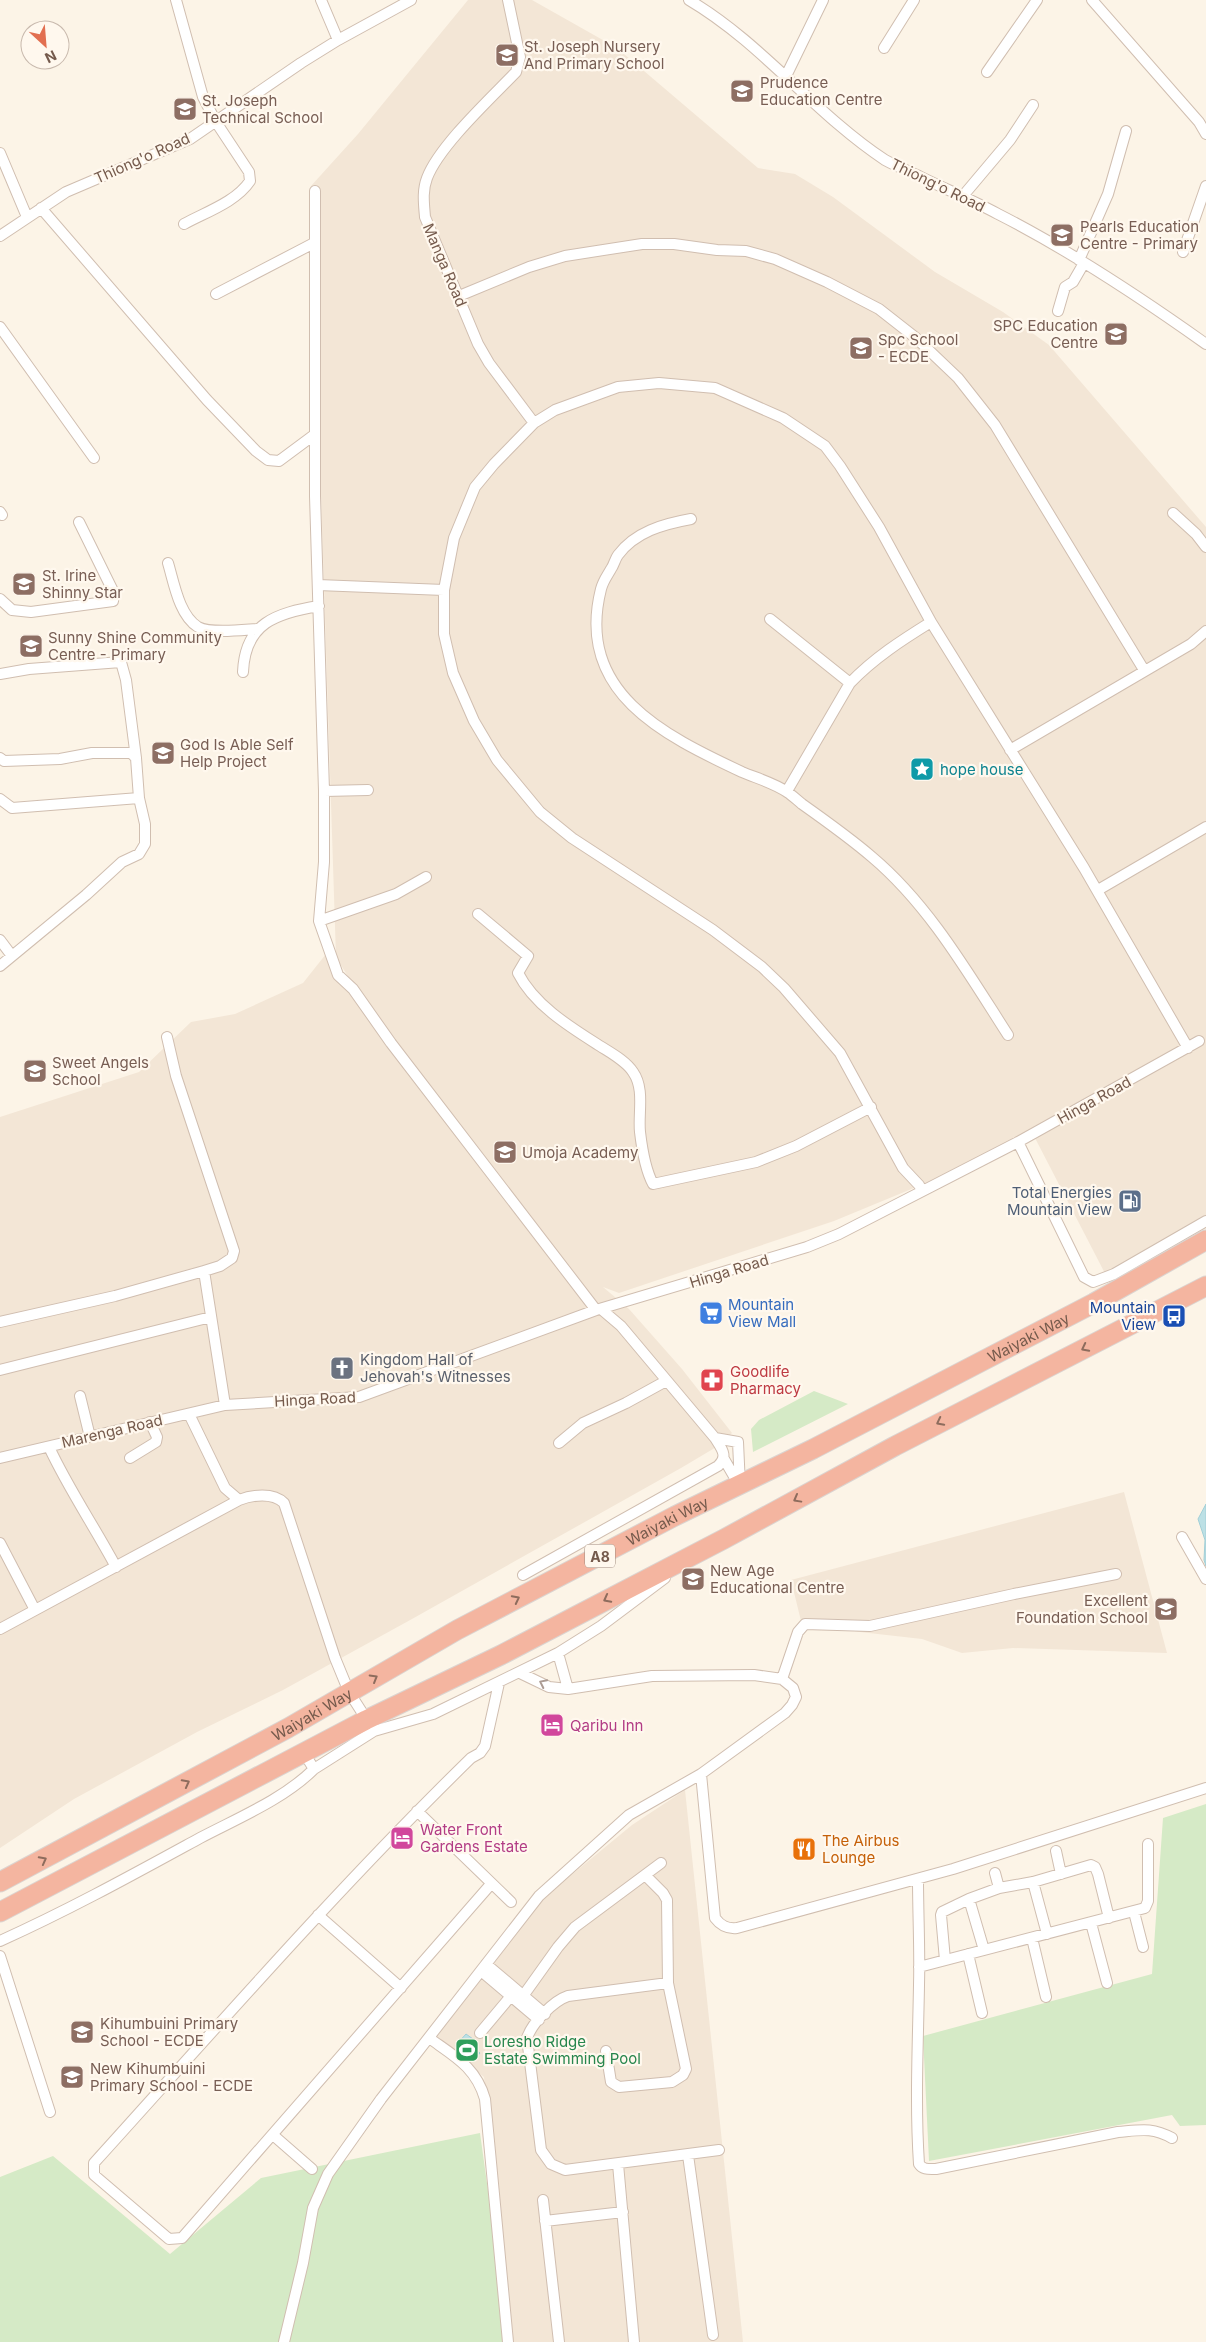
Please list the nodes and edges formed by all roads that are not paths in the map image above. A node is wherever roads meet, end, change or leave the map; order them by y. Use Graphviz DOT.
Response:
graph roads {
  1 [pos="176,0"];
  2 [pos="321,0"];
  3 [pos="411,0"];
  4 [pos="508,0"];
  5 [pos="689,0"];
  6 [pos="823,0"];
  7 [pos="914,0"];
  8 [pos="1036,0"];
  9 [pos="1092,0"];
  10 [pos="338,40"];
  11 [pos="884,48"];
  12 [pos="988,72"];
  13 [pos="786,76"];
  14 [pos="1033,105"];
  15 [pos="216,122"];
  16 [pos="1126,131"];
  17 [pos="1206,134"];
  18 [pos="0,153"];
  19 [pos="1206,186"];
  20 [pos="315,191"];
  21 [pos="962,197"];
  22 [pos="41,208"];
  23 [pos="27,217"];
  24 [pos="184,224"];
  25 [pos="0,236"];
  26 [pos="314,243"];
  27 [pos="1183,252"];
  28 [pos="1081,261"];
  29 [pos="216,294"];
  30 [pos="459,296"];
  31 [pos="1058,311"];
  32 [pos="0,327"];
  33 [pos="1206,344"];
  34 [pos="534,423"];
  35 [pos="314,435"];
  36 [pos="94,458"];
  37 [pos="1173,513"];
  38 [pos="691,519"];
  39 [pos="79,522"];
  40 [pos="1206,547"];
  41 [pos="168,563"];
  42 [pos="318,585"];
  43 [pos="444,590"];
  44 [pos="0,599"];
  45 [pos="319,606"];
  46 [pos="770,619"];
  47 [pos="931,622"];
  48 [pos="257,629"];
  49 [pos="1206,631"];
  50 [pos="1144,670"];
  51 [pos="243,672"];
  52 [pos="0,674"];
  53 [pos="850,683"];
  54 [pos="1010,750"];
  55 [pos="0,758"];
  56 [pos="136,758"];
  57 [pos="368,790"];
  58 [pos="324,791"];
  59 [pos="787,791"];
  60 [pos="139,798"];
  61 [pos="0,799"];
  62 [pos="1206,827"];
  63 [pos="426,877"];
  64 [pos="1098,890"];
  65 [pos="478,914"];
  66 [pos="319,921"];
  67 [pos="0,940"];
  68 [pos="12,956"];
  69 [pos="0,966"];
  70 [pos="1008,1035"];
  71 [pos="167,1037"];
  72 [pos="1199,1041"];
  73 [pos="1188,1048"];
  74 [pos="871,1107"];
  75 [pos="1018,1142"];
  76 [pos="922,1191"];
  77 [pos="1206,1221"];
  78 [pos="1206,1240"];
  79 [pos="204,1271"];
  80 [pos="1118,1281"];
  81 [pos="1206,1286"];
  82 [pos="599,1309"];
  83 [pos="211,1316"];
  84 [pos="0,1322"];
  85 [pos="0,1370"];
  86 [pos="666,1381"];
  87 [pos="80,1396"];
  88 [pos="225,1405"];
  89 [pos="189,1414"];
  90 [pos="150,1422"];
  91 [pos="90,1437"];
  92 [pos="714,1438"];
  93 [pos="559,1443"];
  94 [pos="49,1447"];
  95 [pos="0,1458"];
  96 [pos="130,1458"];
  97 [pos="724,1459"];
  98 [pos="740,1486"];
  99 [pos="239,1500"];
  100 [pos="1182,1537"];
  101 [pos="724,1539"];
  102 [pos="0,1543"];
  103 [pos="116,1566"];
  104 [pos="1116,1574"];
  105 [pos="524,1575"];
  106 [pos="1206,1578"];
  107 [pos="35,1610"];
  108 [pos="0,1629"];
  109 [pos="558,1653"];
  110 [pos="520,1673"];
  111 [pos="782,1679"];
  112 [pos="499,1683"];
  113 [pos="568,1689"];
  114 [pos="349,1692"];
  115 [pos="370,1725"];
  116 [pos="304,1753"];
  117 [pos="314,1769"];
  118 [pos="701,1774"];
  119 [pos="1206,1788"];
  120 [pos="417,1811"];
  121 [pos="88,1836"];
  122 [pos="1148,1844"];
  123 [pos="1056,1851"];
  124 [pos="100,1860"];
  125 [pos="661,1863"];
  126 [pos="995,1873"];
  127 [pos="1061,1874"];
  128 [pos="646,1875"];
  129 [pos="918,1878"];
  130 [pos="0,1882"];
  131 [pos="1033,1882"];
  132 [pos="492,1884"];
  133 [pos="999,1888"];
  134 [pos="969,1899"];
  135 [pos="511,1902"];
  136 [pos="0,1912"];
  137 [pos="1134,1912"];
  138 [pos="318,1915"];
  139 [pos="1109,1918"];
  140 [pos="1091,1923"];
  141 [pos="1047,1934"];
  142 [pos="1032,1938"];
  143 [pos="0,1940"];
  144 [pos="1143,1947"];
  145 [pos="984,1950"];
  146 [pos="968,1954"];
  147 [pos="0,1956"];
  148 [pos="945,1960"];
  149 [pos="919,1967"];
  150 [pos="484,1968"];
  151 [pos="1107,1983"];
  152 [pos="668,1984"];
  153 [pos="402,1988"];
  154 [pos="511,1996"];
  155 [pos="523,1996"];
  156 [pos="1046,1997"];
  157 [pos="982,2014"];
  158 [pos="542,2017"];
  159 [pos="480,2033"];
  160 [pos="429,2038"];
  161 [pos="606,2051"];
  162 [pos="50,2112"];
  163 [pos="273,2135"];
  164 [pos="1172,2138"];
  165 [pos="719,2150"];
  166 [pos="688,2155"];
  167 [pos="618,2164"];
  168 [pos="312,2169"];
  169 [pos="542,2200"];
  170 [pos="623,2212"];
  171 [pos="545,2221"];
  172 [pos="713,2335"];
  173 [pos="284,2342"];
  174 [pos="508,2342"];
  175 [pos="559,2342"];
  176 [pos="634,2342"];
  1 -- 15 [label="street"];
  2 -- 10 [label="street"];
  3 -- 10 [label="street, Thiong'o Road"];
  4 -- 30 [label="street, Manga Road"];
  5 -- 13 [label="street, Thiong'o Road"];
  6 -- 13 [label="street"];
  7 -- 11 [label="street"];
  8 -- 12 [label="street"];
  9 -- 17 [label="street"];
  10 -- 15 [label="street, Thiong'o Road"];
  13 -- 21 [label="street, Thiong'o Road"];
  14 -- 21 [label="street"];
  15 -- 22 [label="street, Thiong'o Road"];
  15 -- 24 [label="street"];
  16 -- 28 [label="street"];
  18 -- 23 [label="street"];
  19 -- 27 [label="street"];
  20 -- 26 [label="street"];
  21 -- 28 [label="street, Thiong'o Road"];
  22 -- 23 [label="street, Thiong'o Road"];
  22 -- 35 [label="street"];
  23 -- 25 [label="street, Thiong'o Road"];
  26 -- 29 [label="street"];
  26 -- 35 [label="street"];
  28 -- 31 [label="street"];
  28 -- 33 [label="street, Thiong'o Road"];
  30 -- 34 [label="street, Manga Road"];
  30 -- 50 [label="street"];
  32 -- 36 [label="street"];
  34 -- 43 [label="street"];
  34 -- 47 [label="street"];
  35 -- 42 [label="street"];
  37 -- 40 [label="street"];
  38 -- 59 [label="street"];
  39 -- 44 [label="street"];
  41 -- 48 [label="street"];
  42 -- 43 [label="street"];
  42 -- 45 [label="street"];
  43 -- 74 [label="street"];
  45 -- 48 [label="street"];
  45 -- 58 [label="street"];
  46 -- 53 [label="street"];
  47 -- 53 [label="street"];
  47 -- 54 [label="street"];
  48 -- 51 [label="street"];
  49 -- 50 [label="street"];
  50 -- 54 [label="street"];
  52 -- 56 [label="street"];
  53 -- 59 [label="street"];
  54 -- 64 [label="street"];
  55 -- 56 [label="street"];
  56 -- 60 [label="street"];
  57 -- 58 [label="street"];
  58 -- 66 [label="street"];
  59 -- 70 [label="street"];
  60 -- 61 [label="street"];
  60 -- 68 [label="street"];
  62 -- 64 [label="street"];
  63 -- 66 [label="street"];
  64 -- 73 [label="street"];
  65 -- 74 [label="street"];
  66 -- 82 [label="street"];
  67 -- 68 [label="street"];
  68 -- 69 [label="street"];
  71 -- 79 [label="street"];
  72 -- 73 [label="street, Hinga Road"];
  73 -- 75 [label="street, Hinga Road"];
  74 -- 76 [label="street"];
  75 -- 76 [label="street, Hinga Road"];
  75 -- 80 [label="street"];
  76 -- 82 [label="street, Hinga Road"];
  77 -- 80 [label="street"];
  78 -- 80 [label="highway, Waiyaki Way / A8"];
  79 -- 83 [label="street"];
  79 -- 84 [label="street"];
  80 -- 98 [label="highway, Waiyaki Way / A8"];
  81 -- 101 [label="highway, Waiyaki Way, one-way"];
  82 -- 86 [label="street"];
  82 -- 88 [label="street, Hinga Road"];
  83 -- 85 [label="street"];
  83 -- 88 [label="street"];
  86 -- 92 [label="street"];
  86 -- 93 [label="street"];
  87 -- 91 [label="street"];
  88 -- 89 [label="street, Marenga Road"];
  89 -- 90 [label="street, Marenga Road"];
  89 -- 99 [label="street"];
  90 -- 91 [label="street, Marenga Road"];
  90 -- 96 [label="street"];
  91 -- 94 [label="street, Marenga Road"];
  92 -- 97 [label="street"];
  92 -- 98 [label="street"];
  94 -- 95 [label="street, Marenga Road"];
  94 -- 103 [label="street"];
  97 -- 98 [label="street"];
  97 -- 105 [label="street"];
  114 -- 98 [label="highway, Waiyaki Way / A8, one-way"];
  99 -- 103 [label="street"];
  99 -- 114 [label="street"];
  100 -- 106 [label="street"];
  101 -- 109 [label="street"];
  101 -- 115 [label="highway, Waiyaki Way, one-way"];
  102 -- 107 [label="street"];
  103 -- 107 [label="street"];
  104 -- 111 [label="street"];
  107 -- 108 [label="street"];
  109 -- 110 [label="street"];
  109 -- 113 [label="street"];
  110 -- 112 [label="street"];
  113 -- 110 [label="street, one-way"];
  111 -- 113 [label="street"];
  111 -- 118 [label="street"];
  112 -- 115 [label="street"];
  112 -- 120 [label="street"];
  114 -- 115 [label="street"];
  121 -- 114 [label="highway, Waiyaki Way / A8, one-way"];
  115 -- 116 [label="highway, Waiyaki Way"];
  115 -- 117 [label="street"];
  116 -- 117 [label="street"];
  116 -- 124 [label="highway, Waiyaki Way"];
  117 -- 143 [label="street"];
  118 -- 129 [label="street"];
  118 -- 150 [label="street"];
  119 -- 129 [label="street"];
  120 -- 132 [label="street"];
  120 -- 138 [label="street"];
  121 -- 124 [label="highway"];
  130 -- 121 [label="highway, Waiyaki Way / A8, one-way"];
  122 -- 137 [label="street"];
  123 -- 127 [label="street"];
  124 -- 136 [label="highway, Waiyaki Way"];
  125 -- 128 [label="street"];
  126 -- 133 [label="street"];
  127 -- 131 [label="street"];
  127 -- 139 [label="street"];
  128 -- 152 [label="street"];
  128 -- 155 [label="street"];
  129 -- 149 [label="street"];
  131 -- 133 [label="street"];
  131 -- 141 [label="street"];
  132 -- 135 [label="street"];
  132 -- 153 [label="street"];
  133 -- 134 [label="street"];
  134 -- 145 [label="street"];
  134 -- 148 [label="street"];
  137 -- 139 [label="street"];
  137 -- 144 [label="street"];
  138 -- 153 [label="street"];
  138 -- 163 [label="street"];
  139 -- 140 [label="street"];
  140 -- 141 [label="street"];
  140 -- 151 [label="street"];
  141 -- 142 [label="street"];
  142 -- 145 [label="street"];
  142 -- 156 [label="street"];
  145 -- 146 [label="street"];
  146 -- 148 [label="street"];
  146 -- 157 [label="street"];
  147 -- 162 [label="street"];
  148 -- 149 [label="street"];
  149 -- 164 [label="street"];
  150 -- 154 [label="street"];
  150 -- 155 [label="street"];
  150 -- 160 [label="street"];
  152 -- 158 [label="street"];
  152 -- 161 [label="street"];
  153 -- 163 [label="street"];
  154 -- 158 [label="street"];
  154 -- 159 [label="street"];
  155 -- 158 [label="street"];
  158 -- 167 [label="street"];
  160 -- 173 [label="street"];
  160 -- 174 [label="street"];
  163 -- 168 [label="street"];
  165 -- 166 [label="street"];
  166 -- 167 [label="street"];
  166 -- 172 [label="street"];
  167 -- 170 [label="street"];
  169 -- 171 [label="street"];
  170 -- 171 [label="street"];
  170 -- 176 [label="street"];
  171 -- 175 [label="street"];
}
